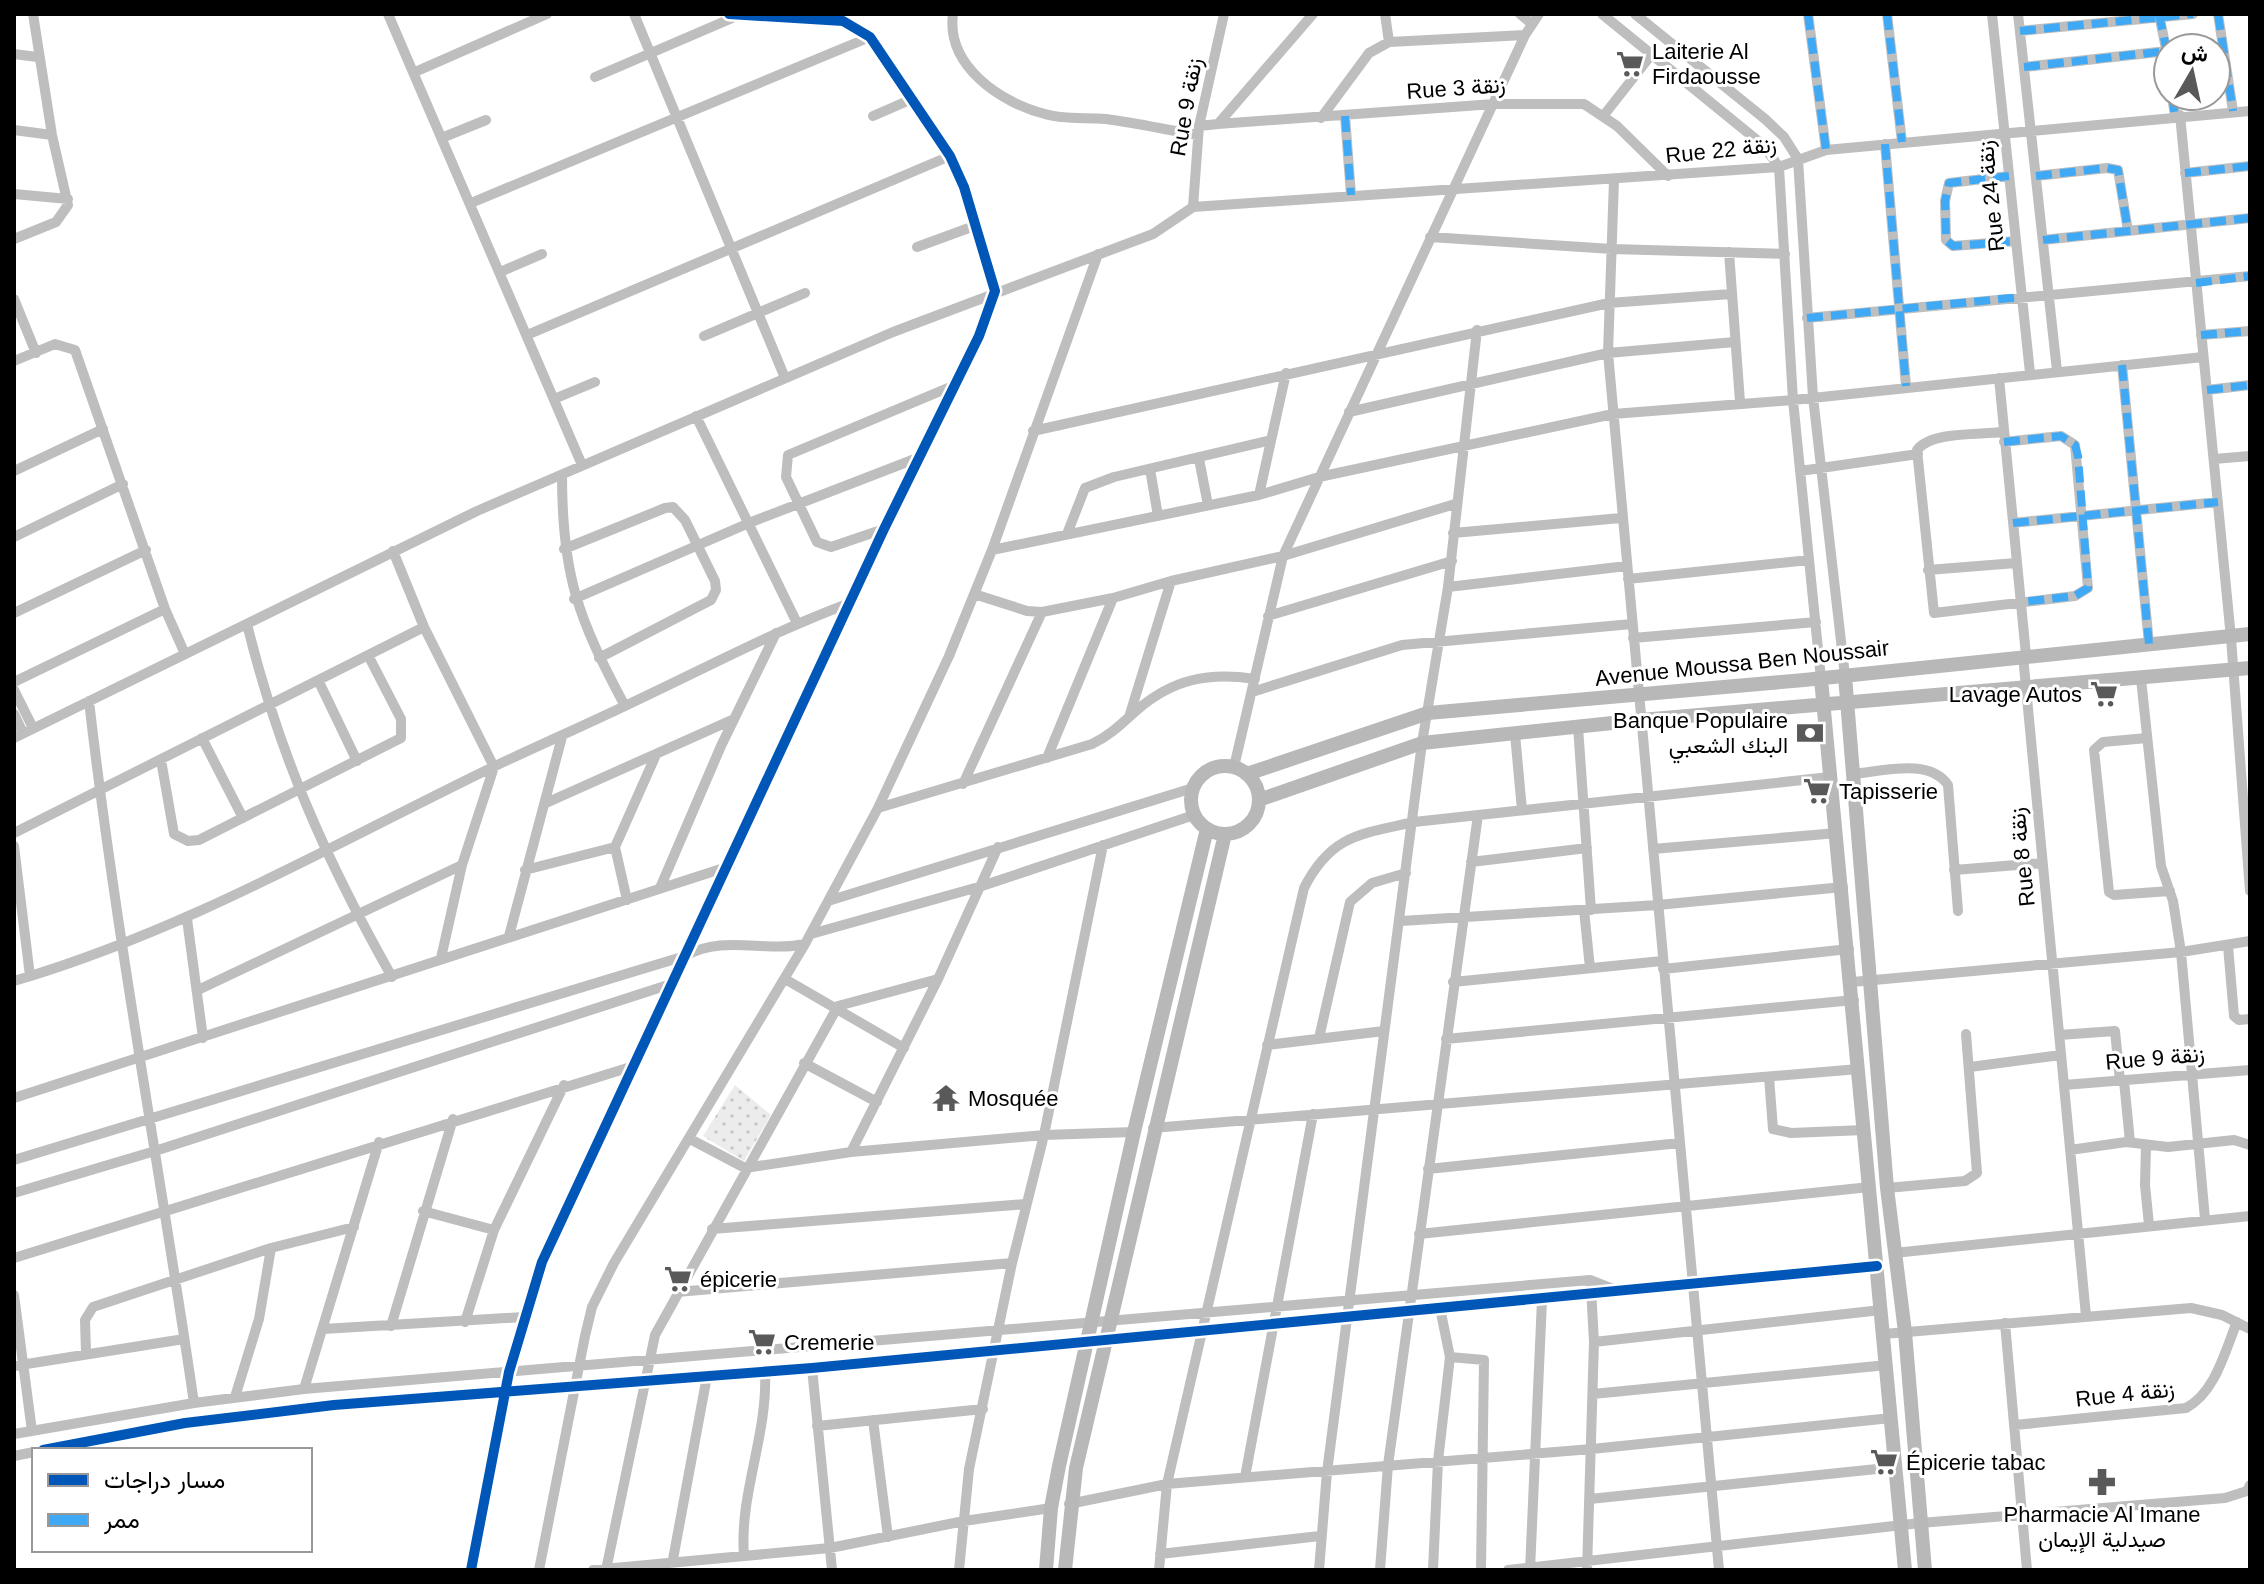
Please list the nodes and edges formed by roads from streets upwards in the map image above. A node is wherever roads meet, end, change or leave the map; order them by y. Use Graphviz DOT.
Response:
graph roads {
  1 [pos="33,14"];
  2 [pos="388,14"];
  3 [pos="547,14"];
  4 [pos="634,14"];
  5 [pos="953,14"];
  6 [pos="1224,14"];
  7 [pos="1313,14"];
  8 [pos="1385,14"];
  9 [pos="1520,14"];
  10 [pos="1539,14"];
  11 [pos="1602,14"];
  12 [pos="1635,14"];
  13 [pos="1808,14"];
  14 [pos="1887,14"];
  15 [pos="1992,14"];
  16 [pos="2018,14"];
  17 [pos="2193,14"];
  18 [pos="2218,14"];
  19 [pos="733,15"];
  20 [pos="2159,15"];
  21 [pos="1532,24"];
  22 [pos="2020,31"];
  23 [pos="1525,35"];
  24 [pos="870,37"];
  25 [pos="1389,42"];
  26 [pos="2152,53"];
  27 [pos="14,54"];
  28 [pos="1652,54"];
  29 [pos="650,55"];
  30 [pos="37,57"];
  31 [pos="2024,67"];
  32 [pos="415,72"];
  33 [pos="595,77"];
  34 [pos="912,99"];
  35 [pos="1494,104"];
  36 [pos="2233,111"];
  37 [pos="2250,111"];
  38 [pos="2176,112"];
  39 [pos="1604,115"];
  40 [pos="873,116"];
  41 [pos="1345,116"];
  42 [pos="2177,116"];
  43 [pos="677,117"];
  44 [pos="1321,118"];
  45 [pos="486,120"];
  46 [pos="1218,124"];
  47 [pos="14,130"];
  48 [pos="1198,131"];
  49 [pos="2031,131"];
  50 [pos="2005,133"];
  51 [pos="52,135"];
  52 [pos="444,137"];
  53 [pos="1902,142"];
  54 [pos="1885,144"];
  55 [pos="1826,150"];
  56 [pos="950,156"];
  57 [pos="1798,159"];
  58 [pos="2250,166"];
  59 [pos="1779,167"];
  60 [pos="2185,173"];
  61 [pos="1668,176"];
  62 [pos="2009,176"];
  63 [pos="2036,176"];
  64 [pos="1614,180"];
  65 [pos="1452,188"];
  66 [pos="14,194"];
  67 [pos="1351,195"];
  68 [pos="68,199"];
  69 [pos="471,203"];
  70 [pos="1193,207"];
  71 [pos="2250,218"];
  72 [pos="977,225"];
  73 [pos="2190,225"];
  74 [pos="2128,231"];
  75 [pos="1430,237"];
  76 [pos="14,239"];
  77 [pos="2043,240"];
  78 [pos="2016,241"];
  79 [pos="917,247"];
  80 [pos="731,249"];
  81 [pos="1612,249"];
  82 [pos="1729,252"];
  83 [pos="542,254"];
  84 [pos="1098,254"];
  85 [pos="1785,254"];
  86 [pos="500,272"];
  87 [pos="2250,276"];
  88 [pos="2196,283"];
  89 [pos="995,291"];
  90 [pos="805,293"];
  91 [pos="1731,294"];
  92 [pos="2049,295"];
  93 [pos="2022,297"];
  94 [pos="14,299"];
  95 [pos="1609,303"];
  96 [pos="1899,309"];
  97 [pos="758,314"];
  98 [pos="1807,318"];
  99 [pos="1477,330"];
  100 [pos="2250,331"];
  101 [pos="527,335"];
  102 [pos="2201,335"];
  103 [pos="704,336"];
  104 [pos="1735,342"];
  105 [pos="1376,352"];
  106 [pos="36,353"];
  107 [pos="1608,353"];
  108 [pos="2203,357"];
  109 [pos="14,361"];
  110 [pos="2122,365"];
  111 [pos="2057,371"];
  112 [pos="1286,373"];
  113 [pos="2030,373"];
  114 [pos="785,378"];
  115 [pos="1999,378"];
  116 [pos="595,382"];
  117 [pos="955,385"];
  118 [pos="1472,385"];
  119 [pos="2250,385"];
  120 [pos="1906,386"];
  121 [pos="2207,390"];
  122 [pos="1813,397"];
  123 [pos="554,399"];
  124 [pos="1793,400"];
  125 [pos="1740,402"];
  126 [pos="1349,412"];
  127 [pos="1613,414"];
  128 [pos="696,416"];
  129 [pos="103,429"];
  130 [pos="1033,431"];
  131 [pos="2003,437"];
  132 [pos="1271,440"];
  133 [pos="1465,446"];
  134 [pos="1918,452"];
  135 [pos="2250,456"];
  136 [pos="920,457"];
  137 [pos="1199,459"];
  138 [pos="2214,459"];
  139 [pos="582,465"];
  140 [pos="1150,469"];
  141 [pos="1821,469"];
  142 [pos="14,471"];
  143 [pos="1800,471"];
  144 [pos="562,475"];
  145 [pos="1319,477"];
  146 [pos="123,484"];
  147 [pos="1259,495"];
  148 [pos="2218,502"];
  149 [pos="800,503"];
  150 [pos="1455,504"];
  151 [pos="1208,505"];
  152 [pos="2137,509"];
  153 [pos="2083,515"];
  154 [pos="1158,516"];
  155 [pos="1621,518"];
  156 [pos="749,523"];
  157 [pos="2013,523"];
  158 [pos="884,529"];
  159 [pos="1453,533"];
  160 [pos="1067,534"];
  161 [pos="14,537"];
  162 [pos="698,545"];
  163 [pos="564,549"];
  164 [pos="146,550"];
  165 [pos="992,550"];
  166 [pos="393,551"];
  167 [pos="1283,556"];
  168 [pos="1809,560"];
  169 [pos="1452,561"];
  170 [pos="2016,563"];
  171 [pos="1627,566"];
  172 [pos="1928,570"];
  173 [pos="1628,579"];
  174 [pos="1171,581"];
  175 [pos="1448,587"];
  176 [pos="974,594"];
  177 [pos="1113,598"];
  178 [pos="574,599"];
  179 [pos="2021,602"];
  180 [pos="850,603"];
  181 [pos="165,609"];
  182 [pos="1042,612"];
  183 [pos="14,613"];
  184 [pos="1268,616"];
  185 [pos="1816,622"];
  186 [pos="797,623"];
  187 [pos="247,624"];
  188 [pos="1632,624"];
  189 [pos="424,627"];
  190 [pos="776,633"];
  191 [pos="2250,634"];
  192 [pos="1633,638"];
  193 [pos="2231,638"];
  194 [pos="1441,639"];
  195 [pos="2149,644"];
  196 [pos="185,654"];
  197 [pos="2025,656"];
  198 [pos="369,657"];
  199 [pos="599,658"];
  200 [pos="2250,668"];
  201 [pos="2234,671"];
  202 [pos="1845,676"];
  203 [pos="1255,679"];
  204 [pos="1821,679"];
  205 [pos="2141,679"];
  206 [pos="14,682"];
  207 [pos="319,682"];
  208 [pos="14,690"];
  209 [pos="2026,690"];
  210 [pos="1252,692"];
  211 [pos="1639,695"];
  212 [pos="89,701"];
  213 [pos="1847,704"];
  214 [pos="267,706"];
  215 [pos="625,706"];
  216 [pos="1823,706"];
  217 [pos="1428,713"];
  218 [pos="14,714"];
  219 [pos="1130,716"];
  220 [pos="734,719"];
  221 [pos="1641,720"];
  222 [pos="1578,727"];
  223 [pos="24,733"];
  224 [pos="1515,734"];
  225 [pos="562,737"];
  226 [pos="202,738"];
  227 [pos="2147,738"];
  228 [pos="1422,743"];
  229 [pos="655,757"];
  230 [pos="1047,758"];
  231 [pos="161,760"];
  232 [pos="357,761"];
  233 [pos="494,767"];
  234 [pos="1241,770"];
  235 [pos="1852,774"];
  236 [pos="1830,777"];
  237 [pos="963,784"];
  238 [pos="1193,788"];
  239 [pos="99,790"];
  240 [pos="298,792"];
  241 [pos="1648,797"];
  242 [pos="1259,800"];
  243 [pos="546,803"];
  244 [pos="1584,804"];
  245 [pos="878,808"];
  246 [pos="1522,810"];
  247 [pos="1194,815"];
  248 [pos="1478,815"];
  249 [pos="243,818"];
  250 [pos="1414,822"];
  251 [pos="1207,829"];
  252 [pos="2248,832"];
  253 [pos="14,833"];
  254 [pos="1837,833"];
  255 [pos="1225,834"];
  256 [pos="1103,845"];
  257 [pos="14,846"];
  258 [pos="615,847"];
  259 [pos="998,847"];
  260 [pos="1587,848"];
  261 [pos="1653,849"];
  262 [pos="2248,850"];
  263 [pos="327,853"];
  264 [pos="1471,862"];
  265 [pos="2042,863"];
  266 [pos="462,865"];
  267 [pos="730,866"];
  268 [pos="525,870"];
  269 [pos="1954,870"];
  270 [pos="1406,873"];
  271 [pos="982,886"];
  272 [pos="1843,887"];
  273 [pos="660,888"];
  274 [pos="2170,891"];
  275 [pos="2250,891"];
  276 [pos="627,900"];
  277 [pos="828,901"];
  278 [pos="1658,905"];
  279 [pos="1588,910"];
  280 [pos="1958,911"];
  281 [pos="356,914"];
  282 [pos="187,919"];
  283 [pos="1461,919"];
  284 [pos="1401,921"];
  285 [pos="811,934"];
  286 [pos="509,936"];
  287 [pos="2250,941"];
  288 [pos="805,944"];
  289 [pos="2228,946"];
  290 [pos="121,947"];
  291 [pos="1849,949"];
  292 [pos="2181,952"];
  293 [pos="685,956"];
  294 [pos="441,958"];
  295 [pos="2052,963"];
  296 [pos="1662,965"];
  297 [pos="1590,968"];
  298 [pos="30,976"];
  299 [pos="392,977"];
  300 [pos="785,979"];
  301 [pos="938,979"];
  302 [pos="14,981"];
  303 [pos="1870,981"];
  304 [pos="1453,982"];
  305 [pos="1852,982"];
  306 [pos="671,984"];
  307 [pos="198,990"];
  308 [pos="1854,1000"];
  309 [pos="838,1006"];
  310 [pos="1668,1019"];
  311 [pos="2250,1019"];
  312 [pos="1384,1031"];
  313 [pos="1966,1034"];
  314 [pos="2059,1035"];
  315 [pos="203,1038"];
  316 [pos="1319,1038"];
  317 [pos="1446,1039"];
  318 [pos="1267,1045"];
  319 [pos="904,1048"];
  320 [pos="2061,1055"];
  321 [pos="142,1057"];
  322 [pos="804,1063"];
  323 [pos="634,1066"];
  324 [pos="1970,1067"];
  325 [pos="1859,1069"];
  326 [pos="2250,1070"];
  327 [pos="2190,1075"];
  328 [pos="1769,1077"];
  329 [pos="2122,1081"];
  330 [pos="564,1085"];
  331 [pos="2064,1085"];
  332 [pos="1675,1087"];
  333 [pos="14,1098"];
  334 [pos="877,1102"];
  335 [pos="1438,1104"];
  336 [pos="1374,1109"];
  337 [pos="1313,1114"];
  338 [pos="151,1119"];
  339 [pos="453,1119"];
  340 [pos="1248,1120"];
  341 [pos="1153,1128"];
  342 [pos="1864,1130"];
  343 [pos="1134,1132"];
  344 [pos="1044,1135"];
  345 [pos="690,1139"];
  346 [pos="2248,1139"];
  347 [pos="379,1142"];
  348 [pos="2130,1142"];
  349 [pos="1680,1143"];
  350 [pos="2197,1144"];
  351 [pos="2146,1145"];
  352 [pos="2070,1150"];
  353 [pos="155,1151"];
  354 [pos="851,1152"];
  355 [pos="14,1160"];
  356 [pos="745,1168"];
  357 [pos="1428,1169"];
  358 [pos="1886,1172"];
  359 [pos="1869,1180"];
  360 [pos="1887,1188"];
  361 [pos="14,1193"];
  362 [pos="1026,1204"];
  363 [pos="1685,1207"];
  364 [pos="423,1211"];
  365 [pos="164,1213"];
  366 [pos="2250,1216"];
  367 [pos="2205,1219"];
  368 [pos="2149,1225"];
  369 [pos="354,1227"];
  370 [pos="712,1229"];
  371 [pos="494,1230"];
  372 [pos="2077,1233"];
  373 [pos="1419,1234"];
  374 [pos="271,1248"];
  375 [pos="1894,1253"];
  376 [pos="14,1258"];
  377 [pos="1877,1260"];
  378 [pos="1012,1263"];
  379 [pos="1590,1280"];
  380 [pos="176,1282"];
  381 [pos="1692,1282"];
  382 [pos="1613,1289"];
  383 [pos="677,1292"];
  384 [pos="14,1295"];
  385 [pos="1592,1295"];
  386 [pos="1413,1296"];
  387 [pos="1542,1300"];
  388 [pos="1349,1301"];
  389 [pos="1276,1306"];
  390 [pos="1440,1308"];
  391 [pos="1412,1310"];
  392 [pos="1881,1310"];
  393 [pos="1208,1311"];
  394 [pos="2086,1316"];
  395 [pos="523,1317"];
  396 [pos="1347,1318"];
  397 [pos="465,1322"];
  398 [pos="1110,1322"];
  399 [pos="2237,1322"];
  400 [pos="2005,1323"];
  401 [pos="1091,1324"];
  402 [pos="1273,1325"];
  403 [pos="391,1326"];
  404 [pos="323,1329"];
  405 [pos="2250,1329"];
  406 [pos="1697,1330"];
  407 [pos="1203,1331"];
  408 [pos="997,1332"];
  409 [pos="1905,1332"];
  410 [pos="1884,1334"];
  411 [pos="184,1339"];
  412 [pos="1107,1340"];
  413 [pos="1087,1342"];
  414 [pos="1594,1342"];
  415 [pos="995,1350"];
  416 [pos="86,1352"];
  417 [pos="1450,1357"];
  418 [pos="647,1361"];
  419 [pos="1887,1365"];
  420 [pos="19,1366"];
  421 [pos="578,1366"];
  422 [pos="812,1368"];
  423 [pos="509,1372"];
  424 [pos="765,1372"];
  425 [pos="707,1376"];
  426 [pos="644,1380"];
  427 [pos="1702,1382"];
  428 [pos="574,1386"];
  429 [pos="304,1389"];
  430 [pos="507,1392"];
  431 [pos="1593,1394"];
  432 [pos="235,1397"];
  433 [pos="194,1403"];
  434 [pos="983,1409"];
  435 [pos="1891,1418"];
  436 [pos="873,1420"];
  437 [pos="2015,1425"];
  438 [pos="817,1426"];
  439 [pos="32,1431"];
  440 [pos="14,1434"];
  441 [pos="1708,1434"];
  442 [pos="54,1448"];
  443 [pos="1592,1449"];
  444 [pos="1537,1452"];
  445 [pos="1481,1456"];
  446 [pos="1438,1461"];
  447 [pos="1388,1465"];
  448 [pos="1896,1467"];
  449 [pos="1327,1472"];
  450 [pos="1245,1477"];
  451 [pos="1167,1484"];
  452 [pos="2250,1485"];
  453 [pos="1712,1487"];
  454 [pos="1590,1499"];
  455 [pos="1069,1504"];
  456 [pos="1051,1508"];
  457 [pos="2020,1514"];
  458 [pos="964,1521"];
  459 [pos="1920,1523"];
  460 [pos="1901,1525"];
  461 [pos="1320,1536"];
  462 [pos="888,1537"];
  463 [pos="1717,1545"];
  464 [pos="830,1548"];
  465 [pos="1160,1554"];
  466 [pos="744,1556"];
  467 [pos="1587,1564"];
  468 [pos="670,1566"];
  469 [pos="1530,1568"];
  470 [pos="606,1569"];
  471 [pos="471,1570"];
  472 [pos="539,1570"];
  473 [pos="593,1570"];
  474 [pos="832,1570"];
  475 [pos="959,1570"];
  476 [pos="1046,1570"];
  477 [pos="1065,1570"];
  478 [pos="1159,1570"];
  479 [pos="1319,1570"];
  480 [pos="1380,1570"];
  481 [pos="1433,1570"];
  482 [pos="1481,1570"];
  483 [pos="1508,1570"];
  484 [pos="1719,1570"];
  485 [pos="1905,1570"];
  486 [pos="1925,1570"];
  487 [pos="2027,1570"];
  1 -- 30 [label="street"];
  2 -- 32 [label="street"];
  3 -- 32 [label="street"];
  4 -- 29 [label="street"];
  5 -- 48 [label="street, Rue 3 زنقة"];
  6 -- 48 [label="street, Rue 9 زنقة"];
  7 -- 46 [label="street"];
  8 -- 25 [label="street"];
  9 -- 21 [label="street"];
  10 -- 21 [label="street"];
  11 -- 28 [label="street"];
  12 -- 57 [label="street"];
  13 -- 55 [label="street"];
  14 -- 53 [label="street"];
  15 -- 50 [label="street, Rue 24 زنقة"];
  16 -- 22 [label="street"];
  17 -- 20 [label="street"];
  18 -- 36 [label="street"];
  19 -- 24 [label="street"];
  19 -- 29 [label="street"];
  20 -- 22 [label="street"];
  21 -- 23 [label="street"];
  22 -- 31 [label="street"];
  23 -- 25 [label="street"];
  23 -- 35 [label="street"];
  24 -- 34 [label="street"];
  24 -- 43 [label="street"];
  25 -- 44 [label="street"];
  26 -- 31 [label="street"];
  27 -- 30 [label="street"];
  28 -- 39 [label="street"];
  28 -- 59 [label="street"];
  29 -- 33 [label="street"];
  29 -- 43 [label="street"];
  30 -- 51 [label="street"];
  31 -- 49 [label="street"];
  32 -- 52 [label="street"];
  34 -- 40 [label="street"];
  34 -- 56 [label="street"];
  35 -- 39 [label="street, Rue 3 زنقة"];
  35 -- 41 [label="street, Rue 3 زنقة"];
  35 -- 65 [label="street"];
  36 -- 37 [label="street, Rue 22 زنقة"];
  36 -- 42 [label="street, Rue 22 زنقة"];
  38 -- 42 [label="street"];
  39 -- 61 [label="street, Rue 3 زنقة"];
  41 -- 44 [label="street, Rue 3 زنقة"];
  41 -- 67 [label="street"];
  42 -- 49 [label="street, Rue 22 زنقة"];
  42 -- 60 [label="street"];
  43 -- 69 [label="street"];
  43 -- 80 [label="street"];
  44 -- 46 [label="street, Rue 3 زنقة"];
  45 -- 52 [label="street"];
  46 -- 48 [label="street, Rue 3 زنقة"];
  47 -- 51 [label="street"];
  48 -- 70 [label="street, Rue 9 زنقة"];
  49 -- 50 [label="street, Rue 22 زنقة"];
  49 -- 63 [label="street"];
  50 -- 53 [label="street, Rue 22 زنقة"];
  50 -- 62 [label="street, Rue 24 زنقة"];
  51 -- 68 [label="street"];
  52 -- 69 [label="street"];
  53 -- 54 [label="street, Rue 22 زنقة"];
  54 -- 55 [label="street, Rue 22 زنقة"];
  54 -- 96 [label="street"];
  55 -- 57 [label="street, Rue 22 زنقة"];
  56 -- 72 [label="street"];
  56 -- 80 [label="street"];
  57 -- 59 [label="street, Rue 22 زنقة"];
  57 -- 98 [label="street"];
  58 -- 60 [label="street"];
  59 -- 61 [label="street, Rue 22 زنقة"];
  59 -- 85 [label="street"];
  60 -- 73 [label="street"];
  61 -- 64 [label="street, Rue 22 زنقة"];
  62 -- 78 [label="street, Rue 24 زنقة"];
  62 -- 78 [label="street"];
  63 -- 74 [label="street"];
  63 -- 77 [label="street"];
  64 -- 65 [label="street, Rue 22 زنقة"];
  64 -- 81 [label="street"];
  65 -- 67 [label="street, Rue 22 زنقة"];
  65 -- 75 [label="street"];
  66 -- 68 [label="street"];
  67 -- 70 [label="street, Rue 22 زنقة"];
  68 -- 76 [label="street"];
  69 -- 86 [label="street"];
  70 -- 84 [label="street"];
  71 -- 73 [label="street"];
  72 -- 79 [label="street"];
  72 -- 89 [label="street"];
  73 -- 74 [label="street"];
  73 -- 88 [label="street"];
  74 -- 77 [label="street"];
  75 -- 81 [label="street"];
  75 -- 105 [label="street"];
  77 -- 92 [label="street"];
  78 -- 93 [label="street, Rue 24 زنقة"];
  80 -- 97 [label="street"];
  80 -- 101 [label="street"];
  81 -- 82 [label="street"];
  81 -- 95 [label="street"];
  82 -- 85 [label="street"];
  82 -- 91 [label="street"];
  83 -- 86 [label="street"];
  84 -- 89 [label="street"];
  84 -- 130 [label="street"];
  85 -- 124 [label="street"];
  86 -- 101 [label="street"];
  87 -- 88 [label="street"];
  88 -- 92 [label="street"];
  88 -- 102 [label="street"];
  89 -- 114 [label="street"];
  89 -- 117 [label="street"];
  90 -- 97 [label="street"];
  91 -- 95 [label="street"];
  91 -- 104 [label="street"];
  92 -- 93 [label="street"];
  92 -- 111 [label="street"];
  93 -- 96 [label="street"];
  93 -- 113 [label="street, Rue 24 زنقة"];
  94 -- 106 [label="street"];
  95 -- 99 [label="street"];
  95 -- 107 [label="street"];
  96 -- 98 [label="street"];
  96 -- 120 [label="street"];
  97 -- 103 [label="street"];
  97 -- 114 [label="street"];
  98 -- 122 [label="street"];
  99 -- 105 [label="street"];
  99 -- 118 [label="street"];
  100 -- 102 [label="street"];
  101 -- 123 [label="street"];
  102 -- 108 [label="street"];
  104 -- 107 [label="street"];
  104 -- 125 [label="street"];
  105 -- 112 [label="street"];
  105 -- 126 [label="street"];
  106 -- 109 [label="street"];
  106 -- 129 [label="street"];
  107 -- 118 [label="street"];
  107 -- 127 [label="street"];
  108 -- 110 [label="street"];
  108 -- 121 [label="street"];
  110 -- 111 [label="street"];
  110 -- 152 [label="street"];
  111 -- 113 [label="street"];
  112 -- 130 [label="street"];
  112 -- 132 [label="street"];
  113 -- 115 [label="street"];
  114 -- 128 [label="street"];
  115 -- 120 [label="street"];
  115 -- 131 [label="street, Rue 8 زنقة"];
  116 -- 123 [label="street"];
  117 -- 136 [label="street"];
  117 -- 149 [label="street"];
  118 -- 126 [label="street"];
  118 -- 133 [label="street"];
  119 -- 121 [label="street"];
  120 -- 122 [label="street"];
  121 -- 138 [label="street"];
  122 -- 124 [label="street"];
  122 -- 141 [label="street"];
  123 -- 139 [label="street"];
  124 -- 125 [label="street"];
  124 -- 143 [label="street"];
  125 -- 127 [label="street"];
  126 -- 145 [label="street"];
  127 -- 133 [label="street"];
  127 -- 155 [label="street"];
  128 -- 139 [label="street"];
  128 -- 156 [label="street"];
  129 -- 142 [label="street"];
  129 -- 146 [label="street"];
  130 -- 165 [label="street"];
  131 -- 134 [label="street"];
  131 -- 153 [label="street"];
  131 -- 157 [label="street, Rue 8 زنقة"];
  132 -- 137 [label="street"];
  132 -- 147 [label="street"];
  133 -- 145 [label="street"];
  133 -- 150 [label="street"];
  134 -- 141 [label="street"];
  134 -- 172 [label="street"];
  135 -- 138 [label="street"];
  136 -- 149 [label="street"];
  136 -- 158 [label="street"];
  137 -- 140 [label="street"];
  137 -- 151 [label="street"];
  138 -- 148 [label="street"];
  139 -- 144 [label="street"];
  140 -- 154 [label="street"];
  140 -- 160 [label="street"];
  141 -- 143 [label="street"];
  141 -- 202 [label="street"];
  143 -- 168 [label="street"];
  144 -- 163 [label="street"];
  144 -- 166 [label="street"];
  145 -- 147 [label="street"];
  145 -- 167 [label="street"];
  146 -- 161 [label="street"];
  146 -- 164 [label="street"];
  147 -- 151 [label="street"];
  148 -- 152 [label="street"];
  148 -- 193 [label="street"];
  149 -- 156 [label="street"];
  149 -- 158 [label="street"];
  150 -- 159 [label="street"];
  150 -- 167 [label="street"];
  151 -- 154 [label="street"];
  152 -- 153 [label="street"];
  152 -- 195 [label="street"];
  153 -- 157 [label="street"];
  153 -- 179 [label="street"];
  154 -- 160 [label="street"];
  155 -- 159 [label="street"];
  155 -- 171 [label="street"];
  156 -- 162 [label="street"];
  156 -- 186 [label="street"];
  157 -- 170 [label="street, Rue 8 زنقة"];
  158 -- 180 [label="street"];
  159 -- 169 [label="street"];
  160 -- 165 [label="street"];
  162 -- 163 [label="street"];
  162 -- 178 [label="street"];
  162 -- 199 [label="street"];
  163 -- 178 [label="street"];
  164 -- 181 [label="street"];
  164 -- 183 [label="street"];
  165 -- 176 [label="street"];
  166 -- 187 [label="street"];
  166 -- 189 [label="street"];
  167 -- 174 [label="street"];
  167 -- 184 [label="street"];
  168 -- 173 [label="street"];
  168 -- 185 [label="street"];
  169 -- 175 [label="street"];
  169 -- 184 [label="street"];
  170 -- 172 [label="street"];
  170 -- 179 [label="street, Rue 8 زنقة"];
  171 -- 173 [label="street"];
  171 -- 175 [label="street"];
  172 -- 179 [label="street"];
  173 -- 188 [label="street"];
  174 -- 177 [label="street"];
  174 -- 219 [label="street"];
  175 -- 194 [label="street"];
  176 -- 182 [label="street"];
  176 -- 245 [label="street"];
  177 -- 182 [label="street"];
  177 -- 230 [label="street"];
  178 -- 199 [label="street"];
  179 -- 197 [label="street, Rue 8 زنقة"];
  180 -- 186 [label="street"];
  180 -- 267 [label="street"];
  181 -- 196 [label="street"];
  181 -- 206 [label="street"];
  182 -- 237 [label="street"];
  184 -- 203 [label="street"];
  185 -- 192 [label="street"];
  185 -- 204 [label="street"];
  186 -- 190 [label="street"];
  187 -- 196 [label="street"];
  187 -- 214 [label="street"];
  188 -- 192 [label="street"];
  188 -- 194 [label="street"];
  189 -- 198 [label="street"];
  189 -- 233 [label="street"];
  190 -- 215 [label="street"];
  190 -- 220 [label="street"];
  191 -- 193 [label="street, Avenue Moussa Ben Noussair"];
  192 -- 211 [label="street"];
  193 -- 195 [label="street, Avenue Moussa Ben Noussair"];
  193 -- 201 [label="street"];
  194 -- 210 [label="street"];
  194 -- 217 [label="street"];
  195 -- 197 [label="street, Avenue Moussa Ben Noussair"];
  196 -- 212 [label="street"];
  197 -- 202 [label="street, Avenue Moussa Ben Noussair"];
  197 -- 209 [label="street, Rue 8 زنقة"];
  198 -- 207 [label="street"];
  198 -- 232 [label="street"];
  199 -- 215 [label="street"];
  200 -- 201 [label="street, Avenue Moussa Ben Noussair"];
  201 -- 205 [label="street, Avenue Moussa Ben Noussair"];
  201 -- 252 [label="street"];
  202 -- 204 [label="street, Avenue Moussa Ben Noussair"];
  202 -- 213 [label="street"];
  203 -- 210 [label="street"];
  203 -- 219 [label="street"];
  204 -- 211 [label="street, Avenue Moussa Ben Noussair"];
  204 -- 216 [label="street"];
  205 -- 209 [label="street, Avenue Moussa Ben Noussair"];
  205 -- 227 [label="street"];
  207 -- 214 [label="street"];
  207 -- 232 [label="street"];
  208 -- 223 [label="street"];
  209 -- 213 [label="street, Avenue Moussa Ben Noussair"];
  209 -- 265 [label="street, Rue 8 زنقة"];
  210 -- 234 [label="street"];
  211 -- 217 [label="street, Avenue Moussa Ben Noussair"];
  211 -- 221 [label="street"];
  212 -- 223 [label="street"];
  212 -- 239 [label="street"];
  213 -- 216 [label="street, Avenue Moussa Ben Noussair"];
  213 -- 235 [label="street"];
  214 -- 226 [label="street"];
  214 -- 240 [label="street"];
  215 -- 225 [label="street"];
  216 -- 221 [label="street, Avenue Moussa Ben Noussair"];
  216 -- 236 [label="street"];
  217 -- 228 [label="street"];
  217 -- 234 [label="street, Avenue Moussa Ben Noussair"];
  218 -- 223 [label="street"];
  219 -- 230 [label="street"];
  220 -- 229 [label="street"];
  220 -- 273 [label="street"];
  221 -- 222 [label="street, Avenue Moussa Ben Noussair"];
  221 -- 241 [label="street"];
  222 -- 224 [label="street, Avenue Moussa Ben Noussair"];
  222 -- 244 [label="street"];
  224 -- 228 [label="street, Avenue Moussa Ben Noussair"];
  224 -- 246 [label="street"];
  225 -- 233 [label="street"];
  225 -- 243 [label="street"];
  226 -- 231 [label="street"];
  226 -- 249 [label="street"];
  227 -- 274 [label="street"];
  227 -- 274 [label="street"];
  228 -- 242 [label="street, Avenue Moussa Ben Noussair"];
  228 -- 250 [label="street"];
  229 -- 243 [label="street"];
  229 -- 258 [label="street"];
  230 -- 237 [label="street"];
  231 -- 239 [label="street"];
  231 -- 249 [label="street"];
  232 -- 240 [label="street"];
  233 -- 263 [label="street"];
  233 -- 266 [label="street"];
  234 -- 238 [label="street"];
  234 -- 242 [label="street"];
  235 -- 269 [label="street"];
  235 -- 303 [label="street"];
  236 -- 241 [label="street"];
  236 -- 254 [label="street"];
  237 -- 245 [label="street"];
  238 -- 247 [label="street"];
  238 -- 259 [label="street"];
  239 -- 253 [label="street"];
  239 -- 290 [label="street"];
  240 -- 249 [label="street"];
  240 -- 263 [label="street"];
  241 -- 244 [label="street"];
  241 -- 261 [label="street"];
  242 -- 255 [label="street"];
  243 -- 268 [label="street"];
  244 -- 246 [label="street"];
  244 -- 260 [label="street"];
  245 -- 277 [label="street"];
  246 -- 248 [label="street"];
  247 -- 251 [label="street"];
  247 -- 256 [label="street"];
  248 -- 250 [label="street"];
  248 -- 264 [label="street"];
  250 -- 270 [label="street"];
  250 -- 318 [label="street"];
  251 -- 255 [label="street"];
  251 -- 343 [label="street"];
  252 -- 262 [label="street"];
  254 -- 261 [label="street"];
  254 -- 272 [label="street"];
  255 -- 341 [label="street"];
  256 -- 271 [label="street"];
  256 -- 344 [label="street"];
  257 -- 298 [label="street"];
  258 -- 268 [label="street"];
  258 -- 276 [label="street"];
  259 -- 271 [label="street"];
  259 -- 277 [label="street"];
  260 -- 264 [label="street"];
  260 -- 279 [label="street"];
  261 -- 278 [label="street"];
  262 -- 275 [label="street"];
  263 -- 281 [label="street"];
  263 -- 282 [label="street"];
  264 -- 283 [label="street"];
  265 -- 269 [label="street"];
  265 -- 295 [label="street, Rue 8 زنقة"];
  266 -- 281 [label="street"];
  266 -- 294 [label="street"];
  267 -- 273 [label="street"];
  267 -- 293 [label="street"];
  268 -- 286 [label="street"];
  269 -- 280 [label="street"];
  270 -- 284 [label="street"];
  270 -- 316 [label="street"];
  271 -- 285 [label="street"];
  271 -- 301 [label="street"];
  272 -- 278 [label="street"];
  272 -- 291 [label="street"];
  273 -- 276 [label="street"];
  274 -- 292 [label="street"];
  276 -- 286 [label="street"];
  277 -- 285 [label="street"];
  278 -- 279 [label="street"];
  278 -- 296 [label="street"];
  279 -- 283 [label="street"];
  279 -- 297 [label="street"];
  281 -- 299 [label="street"];
  281 -- 307 [label="street"];
  282 -- 290 [label="street"];
  282 -- 307 [label="street"];
  283 -- 284 [label="street"];
  283 -- 304 [label="street"];
  284 -- 312 [label="street"];
  285 -- 288 [label="street"];
  286 -- 294 [label="street"];
  287 -- 289 [label="street"];
  288 -- 293 [label="street"];
  288 -- 300 [label="street"];
  289 -- 292 [label="street"];
  289 -- 311 [label="street"];
  290 -- 298 [label="street"];
  290 -- 321 [label="street"];
  291 -- 296 [label="street"];
  291 -- 305 [label="street"];
  292 -- 295 [label="street"];
  292 -- 327 [label="street"];
  293 -- 306 [label="street"];
  293 -- 338 [label="street"];
  294 -- 299 [label="street"];
  295 -- 303 [label="street"];
  295 -- 314 [label="street, Rue 8 زنقة"];
  296 -- 297 [label="street"];
  296 -- 310 [label="street"];
  297 -- 304 [label="street"];
  298 -- 302 [label="street"];
  299 -- 315 [label="street"];
  300 -- 309 [label="street"];
  300 -- 345 [label="street"];
  301 -- 309 [label="street"];
  301 -- 319 [label="street"];
  303 -- 305 [label="street"];
  303 -- 358 [label="street"];
  304 -- 317 [label="street"];
  305 -- 308 [label="street"];
  306 -- 323 [label="street"];
  306 -- 353 [label="street"];
  307 -- 315 [label="street"];
  308 -- 310 [label="street"];
  308 -- 325 [label="street"];
  309 -- 319 [label="street"];
  309 -- 322 [label="street"];
  310 -- 317 [label="street"];
  310 -- 332 [label="street"];
  312 -- 316 [label="street"];
  312 -- 336 [label="street"];
  313 -- 324 [label="street"];
  314 -- 320 [label="street, Rue 8 زنقة"];
  314 -- 329 [label="street"];
  315 -- 321 [label="street"];
  316 -- 318 [label="street"];
  317 -- 335 [label="street"];
  318 -- 340 [label="street"];
  319 -- 334 [label="street"];
  320 -- 324 [label="street"];
  320 -- 331 [label="street, Rue 8 زنقة"];
  321 -- 333 [label="street"];
  321 -- 338 [label="street"];
  322 -- 334 [label="street"];
  322 -- 356 [label="street"];
  323 -- 330 [label="street"];
  323 -- 395 [label="street"];
  324 -- 360 [label="street"];
  325 -- 328 [label="street"];
  325 -- 342 [label="street"];
  326 -- 327 [label="street, Rue 9 زنقة"];
  327 -- 329 [label="street, Rue 9 زنقة"];
  327 -- 350 [label="street"];
  328 -- 332 [label="street"];
  328 -- 342 [label="street"];
  329 -- 331 [label="street, Rue 9 زنقة"];
  329 -- 348 [label="street"];
  330 -- 339 [label="street"];
  330 -- 371 [label="street"];
  331 -- 352 [label="street, Rue 8 زنقة"];
  332 -- 335 [label="street"];
  332 -- 349 [label="street"];
  334 -- 354 [label="street"];
  335 -- 336 [label="street"];
  335 -- 357 [label="street"];
  336 -- 337 [label="street"];
  336 -- 388 [label="street"];
  337 -- 340 [label="street"];
  337 -- 389 [label="street"];
  338 -- 353 [label="street"];
  338 -- 355 [label="street"];
  339 -- 347 [label="street"];
  339 -- 364 [label="street"];
  340 -- 341 [label="street"];
  340 -- 393 [label="street"];
  341 -- 398 [label="street"];
  342 -- 359 [label="street"];
  343 -- 344 [label="street"];
  343 -- 401 [label="street"];
  344 -- 354 [label="street"];
  344 -- 362 [label="street"];
  345 -- 356 [label="street"];
  345 -- 421 [label="street"];
  346 -- 350 [label="street"];
  347 -- 365 [label="street"];
  347 -- 369 [label="street"];
  348 -- 351 [label="street"];
  348 -- 352 [label="street"];
  349 -- 357 [label="street"];
  349 -- 363 [label="street"];
  350 -- 351 [label="street"];
  350 -- 367 [label="street"];
  351 -- 368 [label="street"];
  352 -- 372 [label="street, Rue 8 زنقة"];
  353 -- 361 [label="street"];
  353 -- 365 [label="street"];
  354 -- 356 [label="street"];
  356 -- 370 [label="street"];
  357 -- 373 [label="street"];
  358 -- 359 [label="street"];
  358 -- 360 [label="street"];
  359 -- 363 [label="street"];
  359 -- 377 [label="street"];
  360 -- 375 [label="street"];
  362 -- 370 [label="street"];
  362 -- 378 [label="street"];
  363 -- 373 [label="street"];
  363 -- 381 [label="street"];
  364 -- 371 [label="street"];
  364 -- 403 [label="street"];
  365 -- 376 [label="street"];
  365 -- 380 [label="street"];
  366 -- 367 [label="street"];
  367 -- 368 [label="street"];
  368 -- 372 [label="street"];
  369 -- 374 [label="street"];
  369 -- 404 [label="street"];
  370 -- 383 [label="street"];
  371 -- 397 [label="street"];
  372 -- 375 [label="street"];
  372 -- 394 [label="street, Rue 8 زنقة"];
  373 -- 386 [label="street"];
  374 -- 380 [label="street"];
  374 -- 432 [label="street"];
  375 -- 377 [label="street"];
  375 -- 409 [label="street"];
  377 -- 381 [label="street"];
  377 -- 392 [label="street"];
  378 -- 383 [label="street"];
  378 -- 408 [label="street"];
  379 -- 382 [label="street"];
  379 -- 385 [label="street"];
  379 -- 386 [label="street"];
  380 -- 411 [label="street"];
  380 -- 416 [label="street"];
  381 -- 382 [label="street"];
  381 -- 406 [label="street"];
  382 -- 385 [label="street"];
  383 -- 418 [label="street"];
  384 -- 420 [label="street"];
  385 -- 387 [label="street"];
  385 -- 414 [label="street"];
  386 -- 388 [label="street"];
  386 -- 391 [label="street"];
  387 -- 390 [label="street"];
  387 -- 444 [label="street"];
  388 -- 389 [label="street"];
  388 -- 396 [label="street"];
  389 -- 393 [label="street"];
  389 -- 402 [label="street"];
  390 -- 391 [label="street"];
  390 -- 417 [label="street"];
  391 -- 396 [label="street"];
  391 -- 447 [label="street"];
  392 -- 406 [label="street"];
  392 -- 410 [label="street"];
  393 -- 398 [label="street"];
  393 -- 407 [label="street"];
  394 -- 399 [label="street"];
  394 -- 400 [label="street"];
  395 -- 397 [label="street"];
  395 -- 423 [label="street"];
  396 -- 402 [label="street"];
  396 -- 449 [label="street"];
  397 -- 403 [label="street"];
  398 -- 401 [label="street"];
  398 -- 412 [label="street"];
  399 -- 405 [label="street"];
  399 -- 437 [label="street, Rue 4 زنقة"];
  400 -- 409 [label="street"];
  400 -- 437 [label="street"];
  401 -- 408 [label="street"];
  401 -- 413 [label="street"];
  402 -- 407 [label="street"];
  402 -- 450 [label="street"];
  403 -- 404 [label="street"];
  404 -- 429 [label="street"];
  406 -- 414 [label="street"];
  406 -- 427 [label="street"];
  407 -- 412 [label="street"];
  407 -- 451 [label="street"];
  408 -- 415 [label="street"];
  408 -- 418 [label="street"];
  409 -- 410 [label="street"];
  409 -- 459 [label="street"];
  410 -- 419 [label="street"];
  411 -- 416 [label="street"];
  411 -- 433 [label="street"];
  412 -- 413 [label="street"];
  412 -- 455 [label="street"];
  413 -- 415 [label="street"];
  413 -- 456 [label="street"];
  414 -- 431 [label="street"];
  415 -- 422 [label="street"];
  415 -- 434 [label="street"];
  416 -- 420 [label="street"];
  417 -- 445 [label="street"];
  417 -- 446 [label="street"];
  418 -- 421 [label="street"];
  418 -- 426 [label="street"];
  419 -- 427 [label="street"];
  419 -- 435 [label="street"];
  420 -- 439 [label="street"];
  421 -- 423 [label="street"];
  421 -- 428 [label="street"];
  422 -- 424 [label="street"];
  422 -- 438 [label="street"];
  423 -- 429 [label="street"];
  423 -- 430 [label="street"];
  424 -- 425 [label="street"];
  424 -- 466 [label="street"];
  425 -- 426 [label="street"];
  425 -- 468 [label="street"];
  426 -- 428 [label="street"];
  426 -- 470 [label="street"];
  427 -- 431 [label="street"];
  427 -- 441 [label="street"];
  428 -- 430 [label="street"];
  428 -- 472 [label="street"];
  429 -- 432 [label="street"];
  430 -- 442 [label="street"];
  430 -- 471 [label="street"];
  431 -- 443 [label="street"];
  432 -- 433 [label="street"];
  433 -- 439 [label="street"];
  434 -- 436 [label="street"];
  434 -- 458 [label="street"];
  435 -- 441 [label="street"];
  435 -- 448 [label="street"];
  436 -- 438 [label="street"];
  436 -- 462 [label="street"];
  437 -- 457 [label="street"];
  438 -- 464 [label="street"];
  439 -- 440 [label="street"];
  441 -- 443 [label="street"];
  441 -- 453 [label="street"];
  443 -- 444 [label="street"];
  443 -- 454 [label="street"];
  444 -- 445 [label="street"];
  444 -- 469 [label="street"];
  445 -- 446 [label="street"];
  445 -- 482 [label="street"];
  446 -- 447 [label="street"];
  446 -- 481 [label="street"];
  447 -- 449 [label="street"];
  447 -- 480 [label="street"];
  448 -- 453 [label="street"];
  448 -- 460 [label="street"];
  449 -- 450 [label="street"];
  449 -- 461 [label="street"];
  450 -- 451 [label="street"];
  451 -- 455 [label="street"];
  451 -- 465 [label="street"];
  452 -- 457 [label="street"];
  453 -- 454 [label="street"];
  453 -- 463 [label="street"];
  454 -- 467 [label="street"];
  455 -- 477 [label="street"];
  456 -- 458 [label="street"];
  456 -- 476 [label="street"];
  457 -- 459 [label="street"];
  457 -- 487 [label="street"];
  458 -- 462 [label="street"];
  458 -- 475 [label="street"];
  459 -- 460 [label="street"];
  459 -- 486 [label="street"];
  460 -- 463 [label="street"];
  460 -- 485 [label="street"];
  461 -- 465 [label="street"];
  461 -- 479 [label="street"];
  462 -- 464 [label="street"];
  463 -- 467 [label="street"];
  463 -- 484 [label="street"];
  464 -- 466 [label="street"];
  464 -- 474 [label="street"];
  465 -- 478 [label="street"];
  466 -- 468 [label="street"];
  467 -- 469 [label="street"];
  468 -- 470 [label="street"];
  469 -- 483 [label="street"];
  470 -- 473 [label="street"];
}
